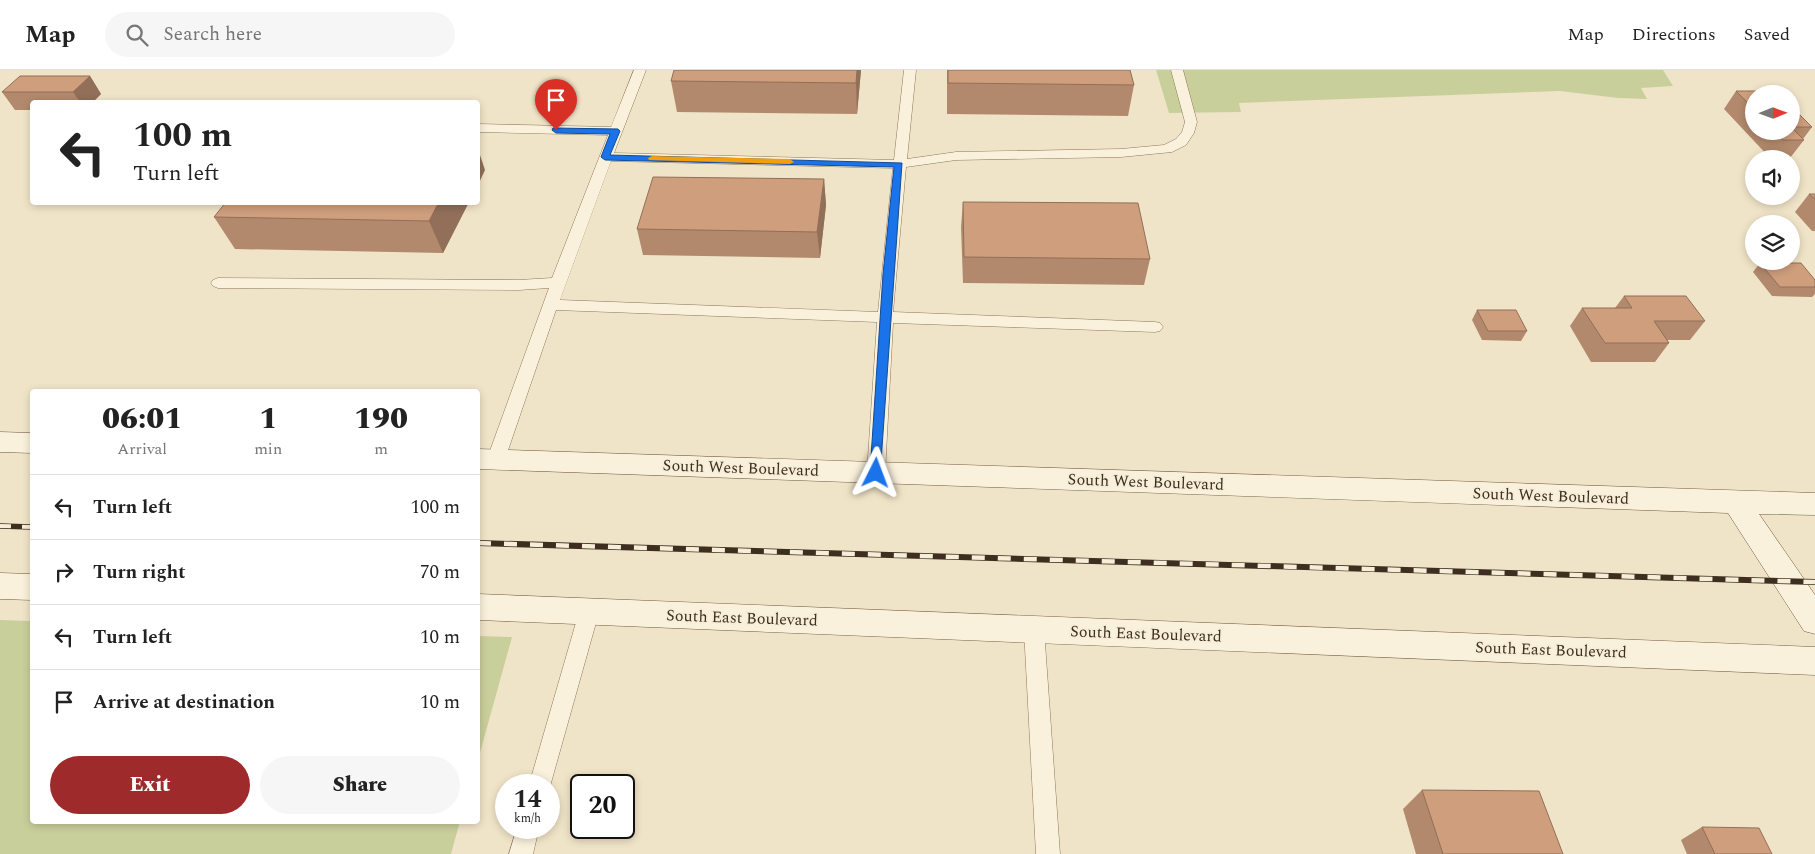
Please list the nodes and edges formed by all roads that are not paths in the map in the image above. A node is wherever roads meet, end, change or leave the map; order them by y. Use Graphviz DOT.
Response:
graph roads {
  1 [pos="640,70"];
  2 [pos="910,70"];
  3 [pos="1177,70"];
  4 [pos="480,128"];
  5 [pos="615,131"];
  6 [pos="605,157"];
  7 [pos="899,164"];
  8 [pos="218,283"];
  9 [pos="557,284"];
  10 [pos="550,305"];
  11 [pos="885,318"];
  12 [pos="1154,327"];
  13 [pos="0,442"];
  14 [pos="30,443"];
  15 [pos="486,459"];
  16 [pos="876,473"];
  17 [pos="1736,502"];
  18 [pos="1815,504"];
  19 [pos="0,586"];
  20 [pos="30,587"];
  21 [pos="480,607"];
  22 [pos="589,612"];
  23 [pos="1815,621"];
  24 [pos="1034,630"];
  25 [pos="1815,661"];
  26 [pos="543,774"];
  27 [pos="525,839"];
  28 [pos="521,854"];
  29 [pos="1048,854"];
  1 -- 5 [label="lane"];
  2 -- 7 [label="lane"];
  3 -- 7 [label="lane"];
  4 -- 5 [label="lane"];
  5 -- 6 [label="lane"];
  6 -- 7 [label="lane"];
  6 -- 9 [label="lane"];
  7 -- 11 [label="lane"];
  8 -- 9 [label="lane"];
  9 -- 10 [label="lane"];
  10 -- 11 [label="lane"];
  10 -- 15 [label="lane"];
  11 -- 12 [label="lane"];
  11 -- 16 [label="lane"];
  13 -- 14 [label="main road"];
  15 -- 16 [label="main road, South West Boulevard"];
  16 -- 17 [label="main road, South West Boulevard"];
  17 -- 18 [label="main road, South West Boulevard"];
  17 -- 23 [label="main road"];
  19 -- 20 [label="main road"];
  21 -- 22 [label="main road, South East Boulevard"];
  22 -- 24 [label="main road, South East Boulevard"];
  22 -- 26 [label="lane"];
  24 -- 25 [label="main road, South East Boulevard"];
  24 -- 29 [label="lane"];
  27 -- 28 [label="lane"];
}
